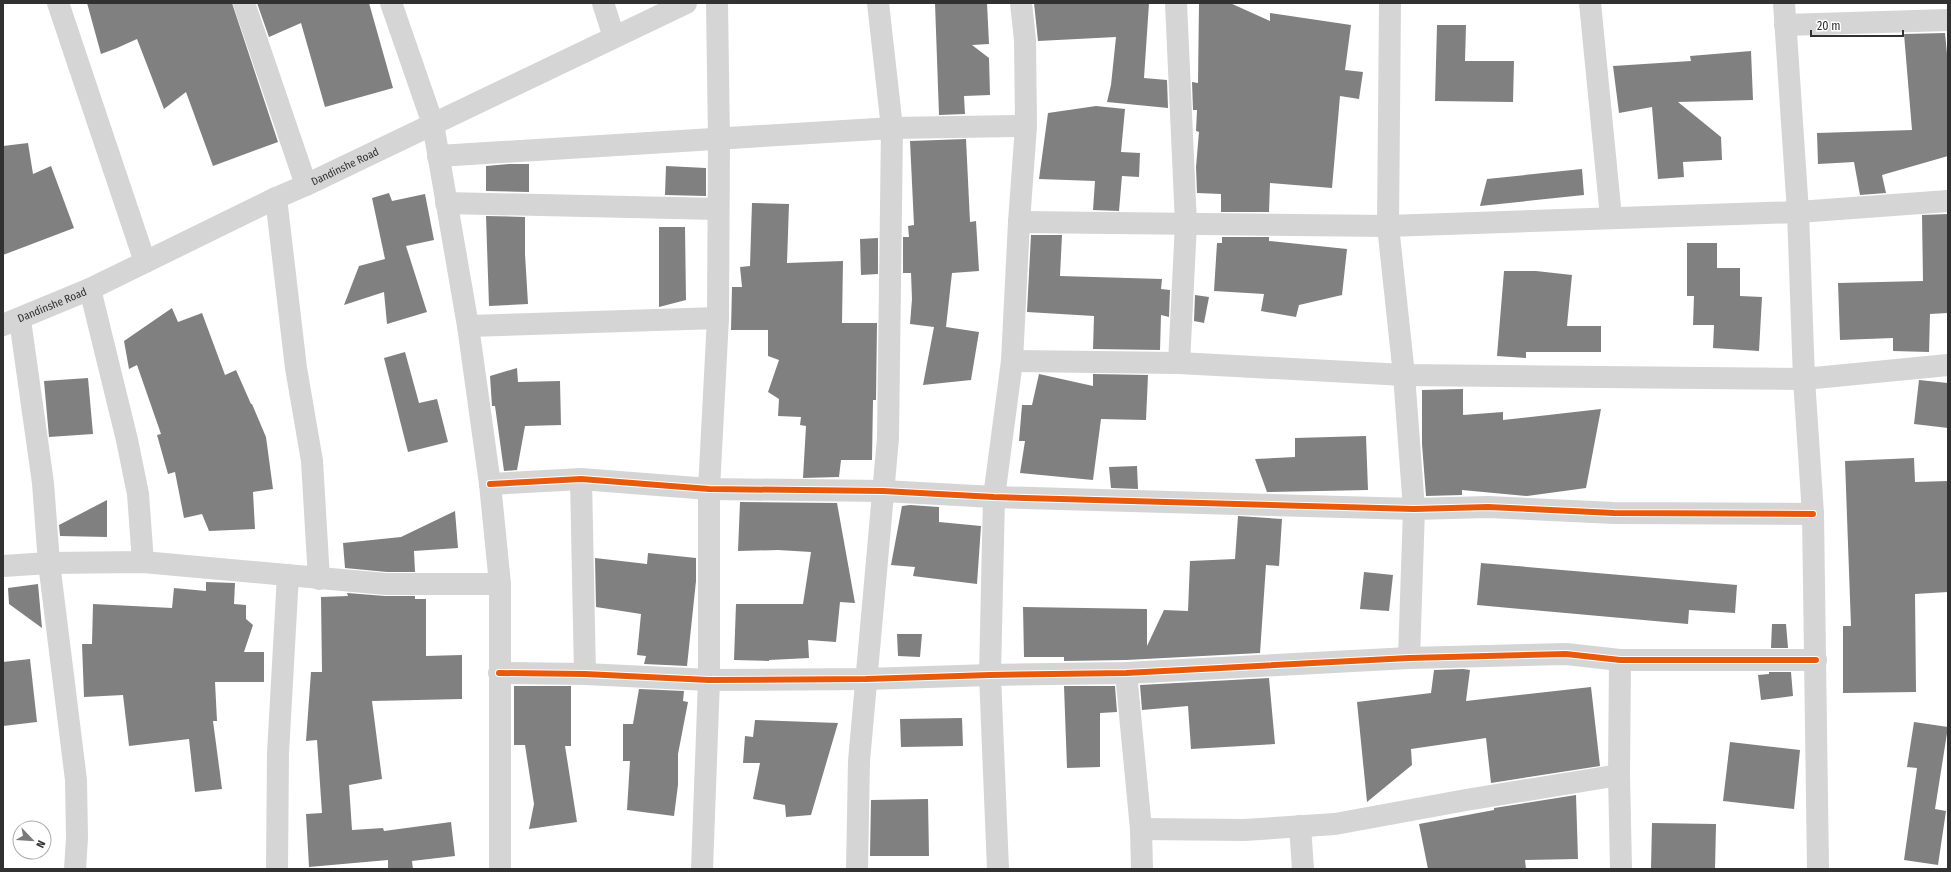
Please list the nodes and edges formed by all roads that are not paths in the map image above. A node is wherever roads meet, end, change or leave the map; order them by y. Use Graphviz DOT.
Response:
graph roads {
  1 [pos="58,3"];
  2 [pos="244,3"];
  3 [pos="391,3"];
  4 [pos="603,3"];
  5 [pos="686,3"];
  6 [pos="717,3"];
  7 [pos="878,3"];
  8 [pos="1021,3"];
  9 [pos="1176,3"];
  10 [pos="1390,3"];
  11 [pos="1590,3"];
  12 [pos="1784,3"];
  13 [pos="1948,20"];
  14 [pos="1786,25"];
  15 [pos="614,37"];
  16 [pos="433,124"];
  17 [pos="1026,126"];
  18 [pos="892,128"];
  19 [pos="719,140"];
  20 [pos="438,156"];
  21 [pos="306,185"];
  22 [pos="276,198"];
  23 [pos="1948,201"];
  24 [pos="446,203"];
  25 [pos="718,209"];
  26 [pos="1798,212"];
  27 [pos="1611,217"];
  28 [pos="1019,222"];
  29 [pos="1186,224"];
  30 [pos="1388,226"];
  31 [pos="145,262"];
  32 [pos="90,289"];
  33 [pos="718,318"];
  34 [pos="11,322"];
  35 [pos="468,326"];
  36 [pos="1012,361"];
  37 [pos="1179,363"];
  38 [pos="1948,365"];
  39 [pos="1404,375"];
  40 [pos="1804,379"];
  41 [pos="581,479"];
  42 [pos="490,484"];
  43 [pos="709,489"];
  44 [pos="883,491"];
  45 [pos="994,497"];
  46 [pos="1414,509"];
  47 [pos="1813,514"];
  48 [pos="143,562"];
  49 [pos="49,563"];
  50 [pos="3,566"];
  51 [pos="288,575"];
  52 [pos="319,579"];
  53 [pos="500,584"];
  54 [pos="1410,658"];
  55 [pos="1620,660"];
  56 [pos="1816,660"];
  57 [pos="499,673"];
  58 [pos="1126,673"];
  59 [pos="585,674"];
  60 [pos="990,675"];
  61 [pos="866,679"];
  62 [pos="709,680"];
  63 [pos="1619,775"];
  64 [pos="1300,826"];
  65 [pos="1141,829"];
  66 [pos="75,869"];
  67 [pos="278,869"];
  68 [pos="500,869"];
  69 [pos="702,869"];
  70 [pos="857,869"];
  71 [pos="998,869"];
  72 [pos="1142,869"];
  73 [pos="1303,869"];
  74 [pos="1621,869"];
  75 [pos="1818,869"];
  1 -- 31 [label="street"];
  2 -- 21 [label="street"];
  3 -- 16 [label="street"];
  4 -- 15 [label="street"];
  5 -- 15 [label="street, Dandinshe Road"];
  6 -- 19 [label="street"];
  7 -- 18 [label="street"];
  8 -- 17 [label="street"];
  9 -- 29 [label="street"];
  10 -- 30 [label="street"];
  11 -- 27 [label="street"];
  12 -- 14 [label="street"];
  13 -- 14 [label="street"];
  14 -- 26 [label="street"];
  15 -- 16 [label="street, Dandinshe Road"];
  16 -- 20 [label="street"];
  16 -- 21 [label="street, Dandinshe Road"];
  17 -- 18 [label="street"];
  17 -- 28 [label="street"];
  18 -- 19 [label="street"];
  18 -- 44 [label="street"];
  19 -- 20 [label="street"];
  19 -- 25 [label="street"];
  20 -- 24 [label="street"];
  21 -- 22 [label="street, Dandinshe Road"];
  22 -- 31 [label="street, Dandinshe Road"];
  22 -- 52 [label="street"];
  23 -- 26 [label="street"];
  24 -- 25 [label="street"];
  24 -- 35 [label="street"];
  25 -- 33 [label="street"];
  26 -- 27 [label="street"];
  26 -- 40 [label="street"];
  27 -- 30 [label="street"];
  28 -- 29 [label="street"];
  28 -- 36 [label="street"];
  29 -- 30 [label="street"];
  29 -- 37 [label="street"];
  30 -- 39 [label="street"];
  31 -- 32 [label="street, Dandinshe Road"];
  32 -- 34 [label="street, Dandinshe Road"];
  32 -- 48 [label="street"];
  33 -- 35 [label="street"];
  33 -- 43 [label="street"];
  34 -- 49 [label="street"];
  35 -- 42 [label="street"];
  36 -- 37 [label="street"];
  36 -- 45 [label="street"];
  37 -- 39 [label="street"];
  38 -- 40 [label="street"];
  39 -- 40 [label="street"];
  39 -- 46 [label="street"];
  40 -- 47 [label="street"];
  41 -- 42 [label="street"];
  41 -- 43 [label="street"];
  41 -- 59 [label="street"];
  42 -- 53 [label="street"];
  43 -- 44 [label="street"];
  43 -- 62 [label="street"];
  44 -- 45 [label="street"];
  44 -- 61 [label="street"];
  45 -- 46 [label="street"];
  45 -- 60 [label="street"];
  46 -- 47 [label="street"];
  46 -- 54 [label="street"];
  47 -- 56 [label="street"];
  48 -- 49 [label="street"];
  48 -- 51 [label="street"];
  49 -- 50 [label="street"];
  49 -- 66 [label="street"];
  51 -- 52 [label="street"];
  51 -- 67 [label="street"];
  52 -- 53 [label="street"];
  53 -- 57 [label="street"];
  54 -- 55 [label="street"];
  54 -- 58 [label="street"];
  55 -- 56 [label="street"];
  55 -- 63 [label="street"];
  56 -- 75 [label="street"];
  57 -- 59 [label="street"];
  57 -- 68 [label="street"];
  58 -- 60 [label="street"];
  58 -- 65 [label="street"];
  59 -- 62 [label="street"];
  60 -- 61 [label="street"];
  60 -- 71 [label="street"];
  61 -- 62 [label="street"];
  61 -- 70 [label="street"];
  62 -- 69 [label="street"];
  63 -- 64 [label="street"];
  63 -- 74 [label="street"];
  64 -- 65 [label="street"];
  64 -- 73 [label="street"];
  65 -- 72 [label="street"];
}
